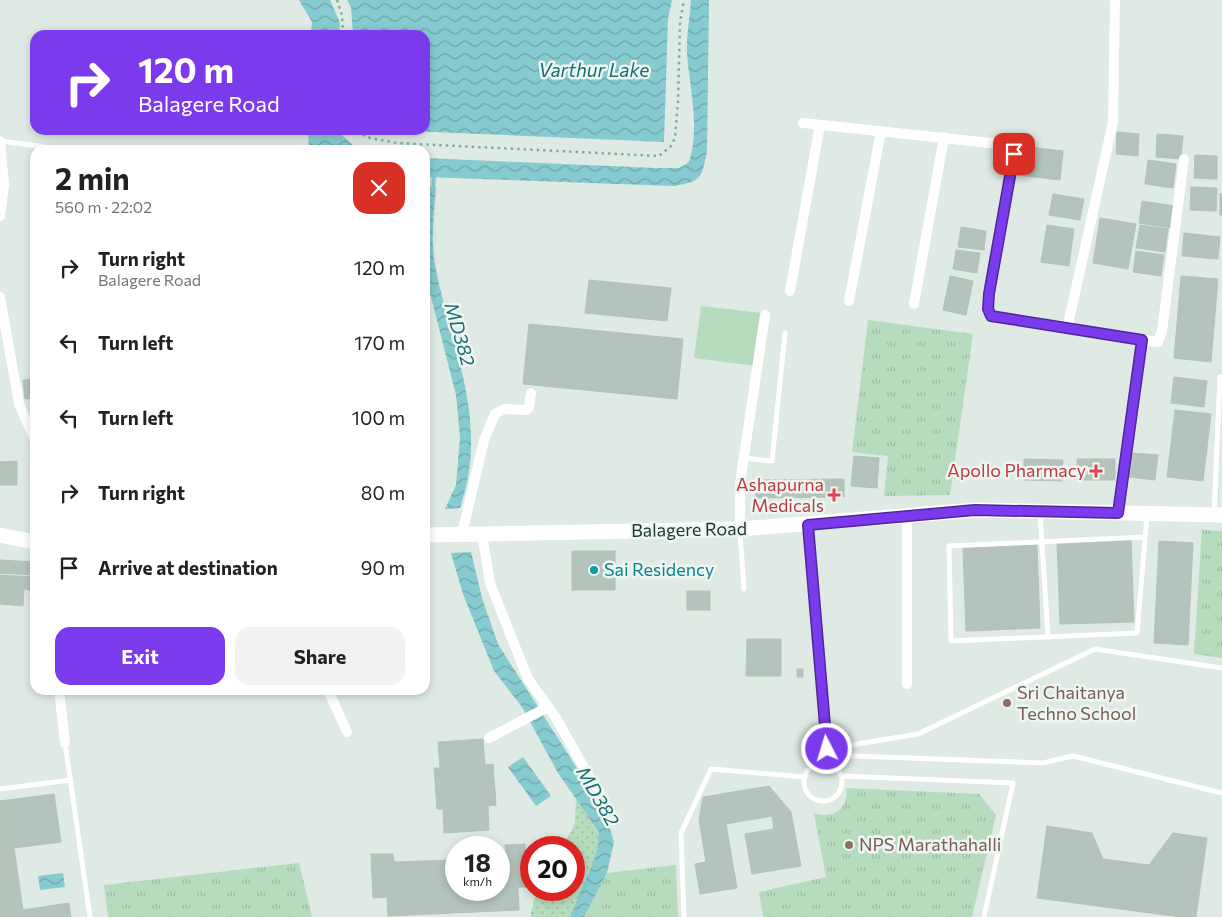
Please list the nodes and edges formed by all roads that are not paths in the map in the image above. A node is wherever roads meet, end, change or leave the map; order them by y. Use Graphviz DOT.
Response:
graph roads {
  1 [pos="1115,0"];
  2 [pos="804,123"];
  3 [pos="820,125"];
  4 [pos="881,131"];
  5 [pos="944,137"];
  6 [pos="0,141"];
  7 [pos="30,145"];
  8 [pos="1184,159"];
  9 [pos="0,216"];
  10 [pos="790,291"];
  11 [pos="0,298"];
  12 [pos="849,302"];
  13 [pos="914,304"];
  14 [pos="765,316"];
  15 [pos="1067,329"];
  16 [pos="785,333"];
  17 [pos="1142,340"];
  18 [pos="1220,377"];
  19 [pos="531,393"];
  20 [pos="30,428"];
  21 [pos="743,458"];
  22 [pos="1040,512"];
  23 [pos="1118,513"];
  24 [pos="1148,514"];
  25 [pos="1218,515"];
  26 [pos="907,516"];
  27 [pos="808,525"];
  28 [pos="740,529"];
  29 [pos="462,534"];
  30 [pos="482,534"];
  31 [pos="0,535"];
  32 [pos="430,535"];
  33 [pos="1145,537"];
  34 [pos="30,541"];
  35 [pos="1043,542"];
  36 [pos="744,589"];
  37 [pos="1048,637"];
  38 [pos="1222,668"];
  39 [pos="907,684"];
  40 [pos="60,695"];
  41 [pos="330,695"];
  42 [pos="545,709"];
  43 [pos="347,732"];
  44 [pos="489,738"];
  45 [pos="65,743"];
  46 [pos="827,749"];
  47 [pos="828,764"];
  48 [pos="842,776"];
  49 [pos="805,777"];
  50 [pos="71,780"];
  51 [pos="0,790"];
  52 [pos="1222,793"];
  53 [pos="605,805"];
  54 [pos="90,917"];
  55 [pos="684,917"];
  56 [pos="984,917"];
  1 -- 15 [label="street"];
  2 -- 3 [label="street"];
  3 -- 4 [label="street"];
  3 -- 10 [label="street"];
  4 -- 5 [label="street"];
  4 -- 12 [label="street"];
  5 -- 13 [label="street"];
  5 -- 15 [label="street"];
  6 -- 7 [label="lane"];
  6 -- 9 [label="street"];
  8 -- 17 [label="street"];
  11 -- 20 [label="street"];
  14 -- 21 [label="street"];
  15 -- 17 [label="street"];
  16 -- 21 [label="lane"];
  17 -- 23 [label="street"];
  18 -- 25 [label="lane"];
  19 -- 29 [label="street"];
  21 -- 28 [label="street"];
  22 -- 23 [label="street, Balagere Road"];
  22 -- 26 [label="street, Balagere Road"];
  22 -- 35 [label="lane"];
  23 -- 24 [label="street, Balagere Road"];
  24 -- 25 [label="street, Balagere Road"];
  24 -- 33 [label="lane"];
  26 -- 27 [label="street, Balagere Road"];
  26 -- 39 [label="street"];
  27 -- 28 [label="street, Balagere Road"];
  27 -- 46 [label="street"];
  28 -- 30 [label="street, Balagere Road"];
  28 -- 36 [label="lane"];
  29 -- 30 [label="street, Balagere Road"];
  29 -- 32 [label="street, Balagere Road"];
  30 -- 42 [label="street"];
  31 -- 34 [label="street"];
  33 -- 35 [label="lane"];
  33 -- 37 [label="lane"];
  35 -- 37 [label="lane"];
  35 -- 37 [label="lane"];
  38 -- 46 [label="lane"];
  40 -- 45 [label="street"];
  41 -- 43 [label="street"];
  42 -- 44 [label="street"];
  42 -- 53 [label="street"];
  45 -- 50 [label="lane"];
  46 -- 47 [label="lane"];
  46 -- 52 [label="lane"];
  47 -- 48 [label="lane"];
  47 -- 49 [label="lane"];
  48 -- 49 [label="lane"];
  48 -- 56 [label="lane"];
  49 -- 55 [label="lane"];
  50 -- 51 [label="lane"];
  50 -- 54 [label="lane"];
}
